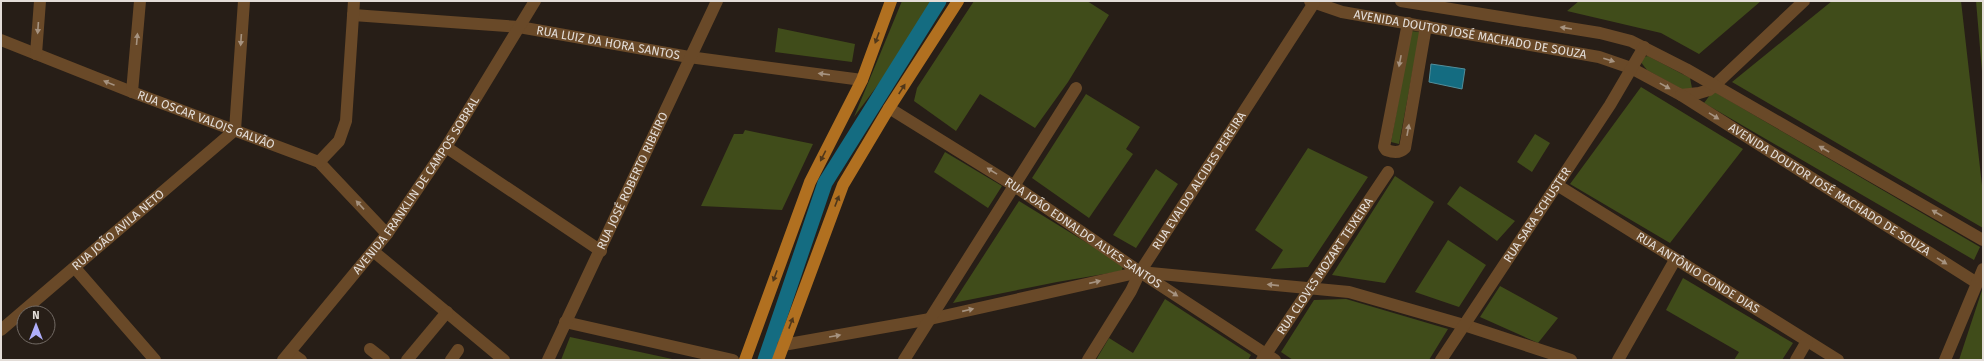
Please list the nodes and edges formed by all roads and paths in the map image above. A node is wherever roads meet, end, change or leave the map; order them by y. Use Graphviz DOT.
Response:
graph roads {
  1 [pos="40,1"];
  2 [pos="140,1"];
  3 [pos="244,1"];
  4 [pos="354,1"];
  5 [pos="535,1"];
  6 [pos="717,1"];
  7 [pos="891,1"];
  8 [pos="958,1"];
  9 [pos="1401,1"];
  10 [pos="1804,1"];
  11 [pos="1312,2"];
  12 [pos="353,16"];
  13 [pos="1408,23"];
  14 [pos="1426,26"];
  15 [pos="519,27"];
  16 [pos="1,40"];
  17 [pos="1644,47"];
  18 [pos="36,54"];
  19 [pos="689,57"];
  20 [pos="1631,68"];
  21 [pos="862,80"];
  22 [pos="1714,86"];
  23 [pos="1076,88"];
  24 [pos="132,92"];
  25 [pos="1681,95"];
  26 [pos="889,108"];
  27 [pos="235,130"];
  28 [pos="446,148"];
  29 [pos="319,162"];
  30 [pos="1388,172"];
  31 [pos="1013,185"];
  32 [pos="1557,185"];
  33 [pos="387,234"];
  34 [pos="1983,240"];
  35 [pos="601,250"];
  36 [pos="373,251"];
  37 [pos="1676,260"];
  38 [pos="75,268"];
  39 [pos="1983,269"];
  40 [pos="1140,272"];
  41 [pos="1977,283"];
  42 [pos="1311,289"];
  43 [pos="447,312"];
  44 [pos="930,319"];
  45 [pos="565,322"];
  46 [pos="1464,325"];
  47 [pos="1,330"];
  48 [pos="1807,341"];
  49 [pos="783,345"];
  50 [pos="370,349"];
  51 [pos="287,356"];
  52 [pos="1268,358"];
  53 [pos="155,360"];
  54 [pos="301,360"];
  55 [pos="384,360"];
  56 [pos="407,360"];
  57 [pos="504,360"];
  58 [pos="548,360"];
  59 [pos="733,360"];
  60 [pos="745,360"];
  61 [pos="778,360"];
  62 [pos="904,360"];
  63 [pos="1088,360"];
  64 [pos="1441,360"];
  65 [pos="1570,360"];
  66 [pos="1618,360"];
  67 [pos="1796,360"];
  68 [pos="1838,360"];
  69 [pos="1944,360"];
  1 -- 18 [label="street, one-way"];
  24 -- 2 [label="street, one-way"];
  3 -- 27 [label="street, one-way"];
  4 -- 12 [label="street"];
  5 -- 15 [label="street, AVENIDA FRANKLIN DE CAMPOS SOBRAL"];
  6 -- 19 [label="street, RUA JOSÉ ROBERTO RIBEIRO"];
  7 -- 21 [label="main road, one-way"];
  26 -- 8 [label="main road, one-way"];
  17 -- 9 [label="street, AVENIDA DOUTOR JOSÉ MACHADO DE SOUZA, one-way"];
  10 -- 22 [label="street"];
  11 -- 13 [label="street, AVENIDA DOUTOR JOSÉ MACHADO DE SOUZA"];
  11 -- 40 [label="street, RUA EVALDO ALCIDES PEREIRA"];
  12 -- 15 [label="street, RUA LUIZ DA HORA SANTOS"];
  12 -- 29 [label="street"];
  13 -- 14 [label="street, AVENIDA DOUTOR JOSÉ MACHADO DE SOUZA"];
  13 -- 14 [label="street, one-way"];
  14 -- 20 [label="street, AVENIDA DOUTOR JOSÉ MACHADO DE SOUZA, one-way"];
  15 -- 19 [label="street, RUA LUIZ DA HORA SANTOS"];
  15 -- 28 [label="street, AVENIDA FRANKLIN DE CAMPOS SOBRAL"];
  16 -- 18 [label="street, RUA OSCAR VALOIS GALVÃO"];
  17 -- 20 [label="street, RUA SARA SCHUSTER"];
  17 -- 22 [label="street, AVENIDA DOUTOR JOSÉ MACHADO DE SOUZA"];
  24 -- 18 [label="street, RUA OSCAR VALOIS GALVÃO, one-way"];
  21 -- 19 [label="street, RUA LUIZ DA HORA SANTOS, one-way"];
  19 -- 35 [label="street, RUA JOSÉ ROBERTO RIBEIRO"];
  20 -- 25 [label="street, AVENIDA DOUTOR JOSÉ MACHADO DE SOUZA, one-way"];
  20 -- 32 [label="street, RUA SARA SCHUSTER"];
  21 -- 60 [label="main road, one-way"];
  22 -- 25 [label="street"];
  34 -- 22 [label="street, one-way"];
  23 -- 31 [label="street"];
  24 -- 27 [label="street, RUA OSCAR VALOIS GALVÃO"];
  25 -- 41 [label="street, AVENIDA DOUTOR JOSÉ MACHADO DE SOUZA, one-way"];
  31 -- 26 [label="street, RUA JOÃO EDNALDO ALVES SANTOS, one-way"];
  49 -- 26 [label="main road, one-way"];
  27 -- 29 [label="street, RUA OSCAR VALOIS GALVÃO"];
  27 -- 38 [label="street, RUA JOÃO AVILA NETO"];
  28 -- 33 [label="street, AVENIDA FRANKLIN DE CAMPOS SOBRAL"];
  28 -- 35 [label="street"];
  33 -- 29 [label="street, RUA OSCAR VALOIS GALVÃO, one-way"];
  30 -- 42 [label="street, RUA CLOVES MOZART TEIXEIRA"];
  31 -- 40 [label="street, RUA JOÃO EDNALDO ALVES SANTOS"];
  31 -- 44 [label="street"];
  32 -- 37 [label="street, RUA ANTÔNIO CONDE DIAS"];
  32 -- 46 [label="street, RUA SARA SCHUSTER"];
  33 -- 36 [label="street, AVENIDA FRANKLIN DE CAMPOS SOBRAL"];
  35 -- 45 [label="street, RUA JOSÉ ROBERTO RIBEIRO"];
  36 -- 43 [label="street"];
  36 -- 51 [label="street, AVENIDA FRANKLIN DE CAMPOS SOBRAL"];
  37 -- 48 [label="street, RUA ANTÔNIO CONDE DIAS"];
  37 -- 66 [label="street"];
  38 -- 47 [label="street, RUA JOÃO AVILA NETO"];
  38 -- 53 [label="street"];
  39 -- 41 [label="street"];
  42 -- 40 [label="street, one-way"];
  44 -- 40 [label="street, one-way"];
  40 -- 52 [label="street, RUA JOÃO EDNALDO ALVES SANTOS, one-way"];
  40 -- 63 [label="street, RUA EVALDO ALCIDES PEREIRA"];
  41 -- 69 [label="street"];
  42 -- 46 [label="street"];
  42 -- 52 [label="street, RUA CLOVES MOZART TEIXEIRA"];
  43 -- 56 [label="street"];
  43 -- 57 [label="street"];
  49 -- 44 [label="street, one-way"];
  44 -- 62 [label="street"];
  45 -- 58 [label="street, RUA JOSÉ ROBERTO RIBEIRO"];
  45 -- 59 [label="street"];
  46 -- 64 [label="street, RUA SARA SCHUSTER"];
  46 -- 65 [label="street"];
  48 -- 67 [label="street"];
  48 -- 68 [label="street, RUA ANTÔNIO CONDE DIAS"];
  49 -- 61 [label="main road"];
  50 -- 55 [label="street"];
  51 -- 54 [label="street"];
}
